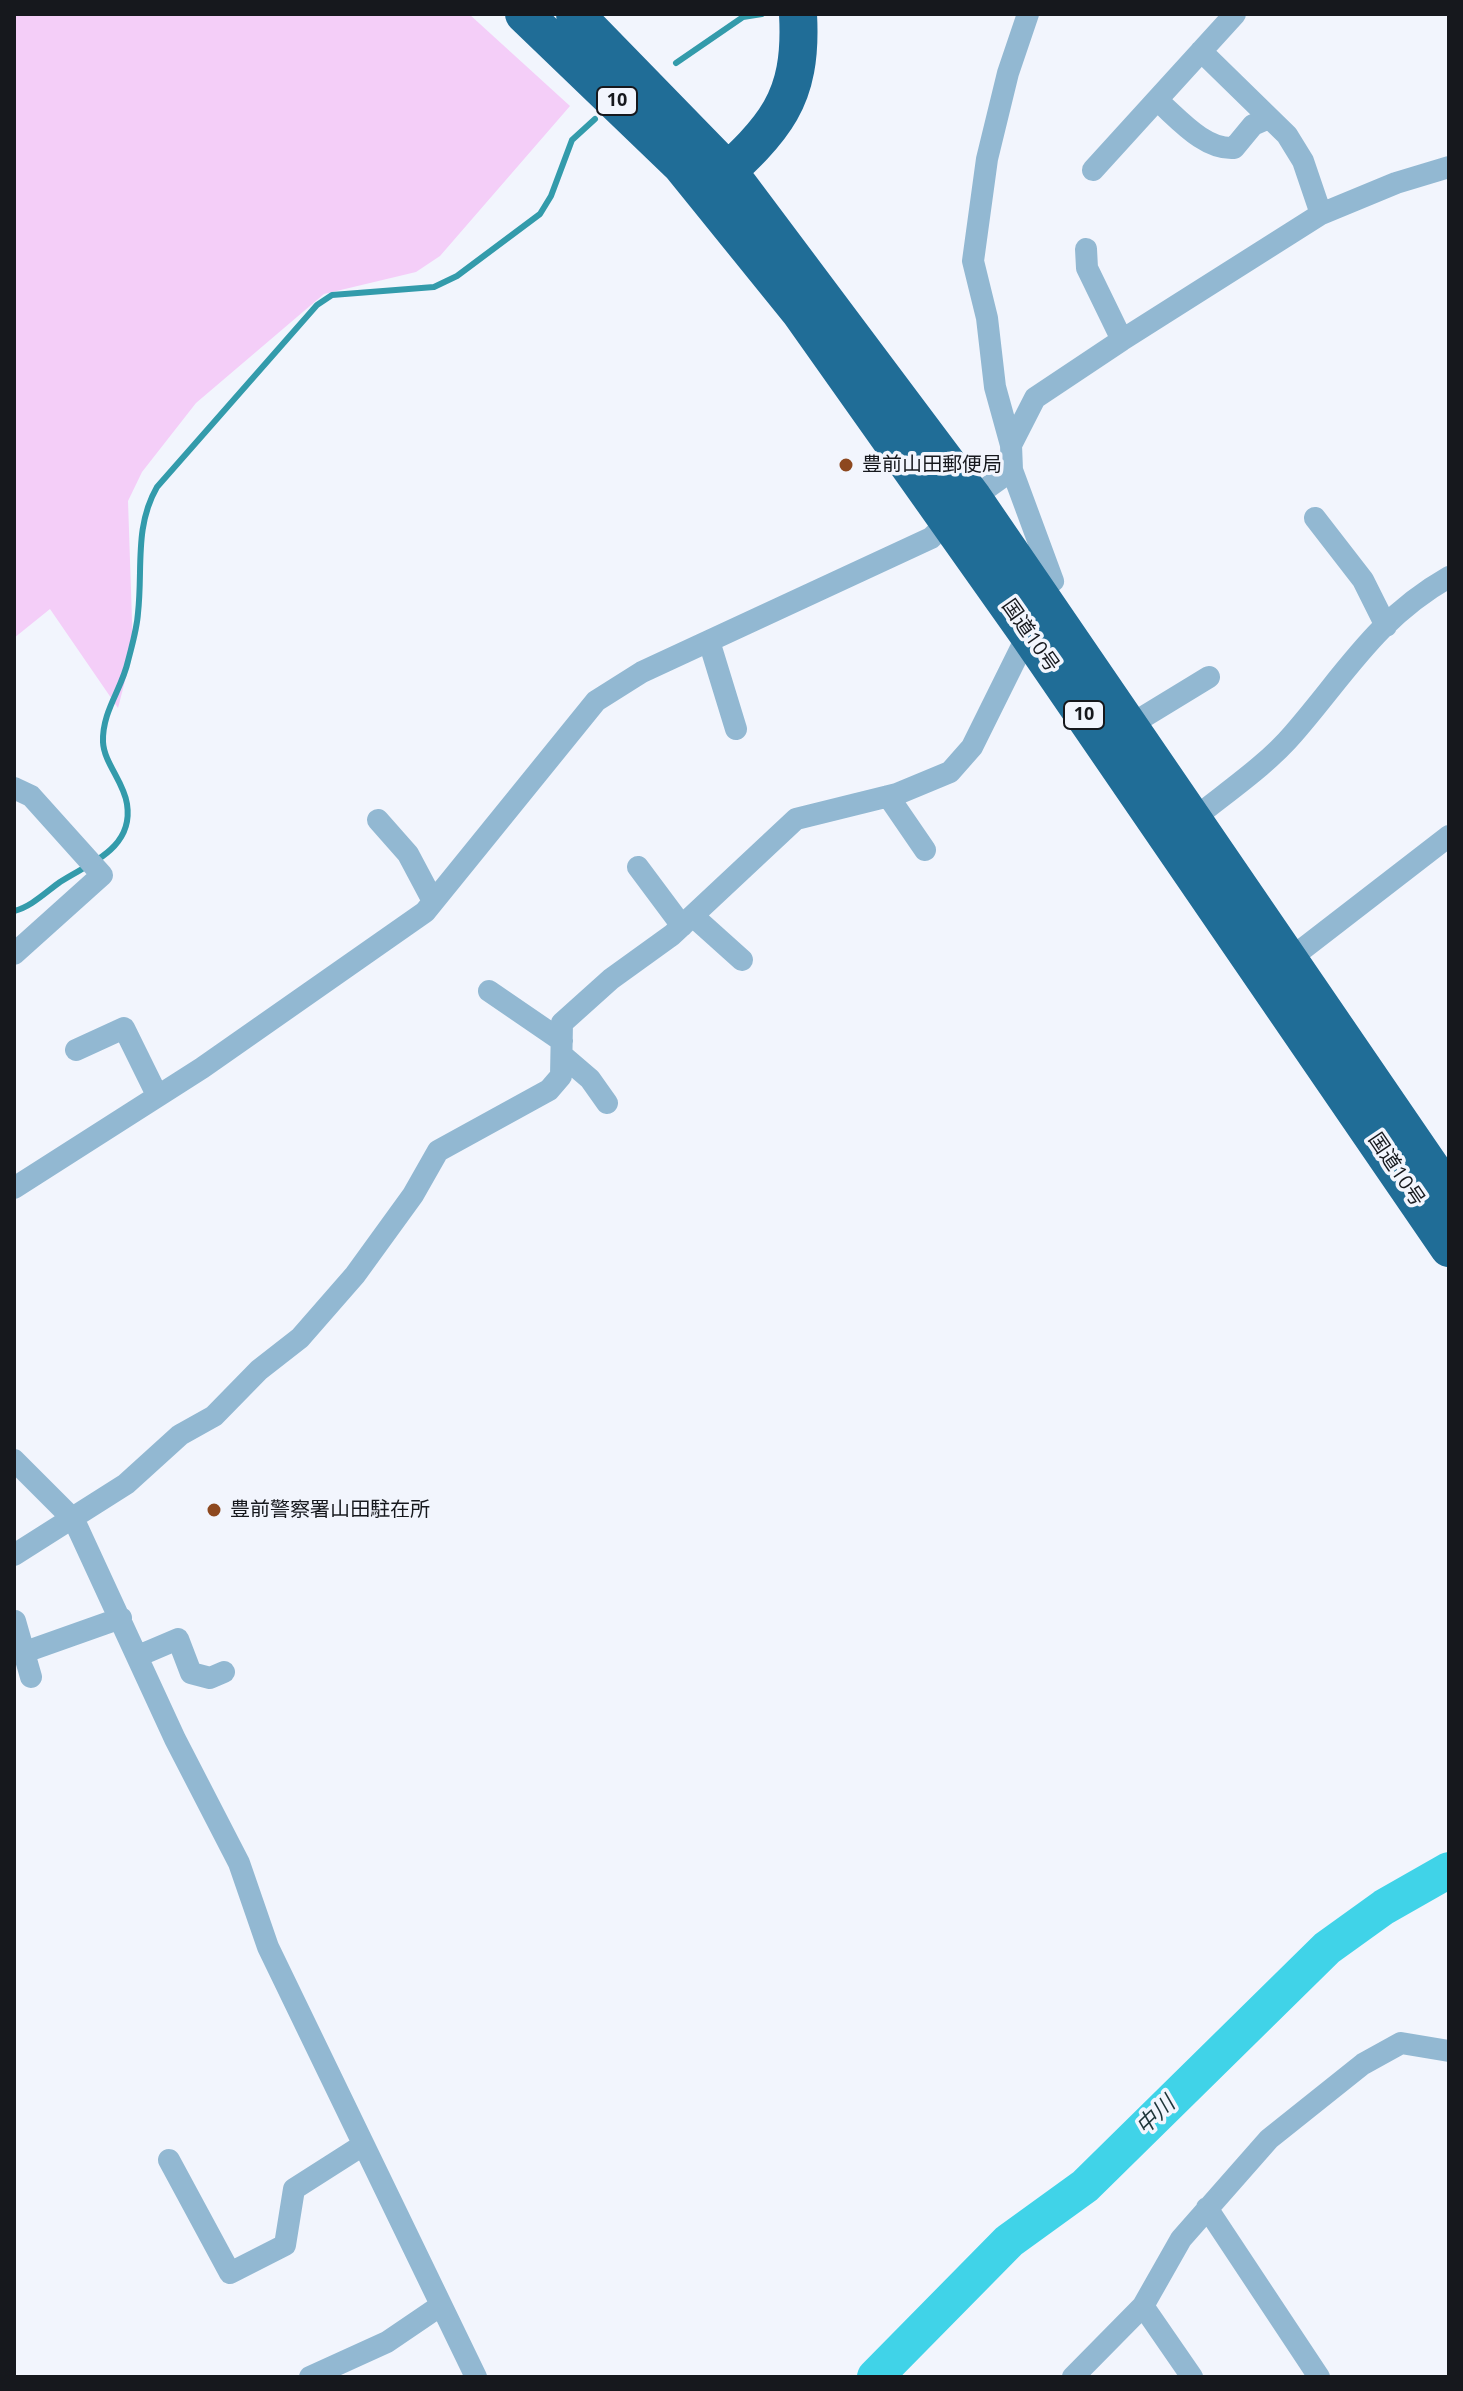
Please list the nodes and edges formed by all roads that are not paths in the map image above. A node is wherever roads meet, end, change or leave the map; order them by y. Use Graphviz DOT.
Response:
graph roads {
  1 [pos="524,14"];
  2 [pos="575,14"];
  3 [pos="798,14"];
  4 [pos="1028,14"];
  5 [pos="1235,14"];
  6 [pos="1201,51"];
  7 [pos="1157,100"];
  8 [pos="1269,118"];
  9 [pos="1449,167"];
  10 [pos="1093,170"];
  11 [pos="716,182"];
  12 [pos="1321,214"];
  13 [pos="1086,249"];
  14 [pos="1122,340"];
  15 [pos="1011,445"];
  16 [pos="1012,470"];
  17 [pos="960,509"];
  18 [pos="1315,518"];
  19 [pos="1449,577"];
  20 [pos="1037,596"];
  21 [pos="1386,626"];
  22 [pos="1028,634"];
  23 [pos="709,641"];
  24 [pos="1209,677"];
  25 [pos="1127,727"];
  26 [pos="736,729"];
  27 [pos="14,788"];
  28 [pos="888,796"];
  29 [pos="378,820"];
  30 [pos="1191,821"];
  31 [pos="1449,836"];
  32 [pos="925,850"];
  33 [pos="638,867"];
  34 [pos="433,901"];
  35 [pos="688,921"];
  36 [pos="14,954"];
  37 [pos="742,960"];
  38 [pos="1276,969"];
  39 [pos="489,991"];
  40 [pos="562,1048"];
  41 [pos="76,1050"];
  42 [pos="157,1095"];
  43 [pos="607,1103"];
  44 [pos="14,1188"];
  45 [pos="1449,1194"];
  46 [pos="1449,1248"];
  47 [pos="14,1460"];
  48 [pos="74,1520"];
  49 [pos="14,1555"];
  50 [pos="121,1618"];
  51 [pos="15,1621"];
  52 [pos="25,1652"];
  53 [pos="138,1656"];
  54 [pos="224,1672"];
  55 [pos="31,1677"];
  56 [pos="1449,2051"];
  57 [pos="363,2145"];
  58 [pos="169,2160"];
  59 [pos="1207,2208"];
  60 [pos="440,2306"];
  61 [pos="1143,2306"];
  62 [pos="310,2377"];
  63 [pos="476,2377"];
  64 [pos="1073,2377"];
  65 [pos="1192,2377"];
  66 [pos="1319,2377"];
  1 -- 11 [label="highway, 国道10号 / 10"];
  2 -- 11 [label="highway, 国道10号 / 10"];
  3 -- 11 [label="highway"];
  4 -- 15 [label="street"];
  5 -- 6 [label="street"];
  6 -- 7 [label="street"];
  6 -- 8 [label="street"];
  7 -- 8 [label="street"];
  7 -- 10 [label="street"];
  8 -- 12 [label="street"];
  9 -- 12 [label="street"];
  11 -- 17 [label="highway, 国道10号 / 10"];
  12 -- 14 [label="street"];
  13 -- 14 [label="street"];
  14 -- 15 [label="street"];
  15 -- 16 [label="street"];
  16 -- 17 [label="street"];
  16 -- 20 [label="street"];
  17 -- 20 [label="highway, 国道10号 / 10"];
  17 -- 22 [label="highway, 国道10号 / 10"];
  17 -- 23 [label="street"];
  18 -- 21 [label="street"];
  19 -- 21 [label="street"];
  20 -- 22 [label="street"];
  20 -- 25 [label="highway, 国道10号 / 10"];
  21 -- 30 [label="street"];
  22 -- 28 [label="street"];
  22 -- 38 [label="highway, 国道10号 / 10"];
  23 -- 26 [label="street"];
  23 -- 34 [label="street"];
  24 -- 25 [label="street"];
  25 -- 30 [label="highway, 国道10号 / 10"];
  27 -- 36 [label="street"];
  28 -- 32 [label="street"];
  28 -- 35 [label="street"];
  29 -- 34 [label="street"];
  30 -- 38 [label="highway, 国道10号 / 10"];
  31 -- 38 [label="street"];
  33 -- 35 [label="street"];
  34 -- 42 [label="street"];
  35 -- 37 [label="street"];
  35 -- 40 [label="street"];
  38 -- 45 [label="highway, 国道10号 / 10"];
  38 -- 46 [label="highway, 国道10号 / 10"];
  39 -- 40 [label="street"];
  40 -- 43 [label="street"];
  40 -- 48 [label="street"];
  41 -- 42 [label="street"];
  42 -- 44 [label="street"];
  47 -- 48 [label="street"];
  48 -- 49 [label="street"];
  48 -- 50 [label="street"];
  50 -- 52 [label="street"];
  50 -- 53 [label="street"];
  51 -- 52 [label="street"];
  52 -- 55 [label="street"];
  53 -- 54 [label="street"];
  53 -- 57 [label="street"];
  56 -- 59 [label="street"];
  57 -- 58 [label="street"];
  57 -- 60 [label="street"];
  59 -- 61 [label="street"];
  59 -- 66 [label="street"];
  60 -- 62 [label="street"];
  60 -- 63 [label="street"];
  61 -- 64 [label="street"];
  61 -- 65 [label="street"];
}
